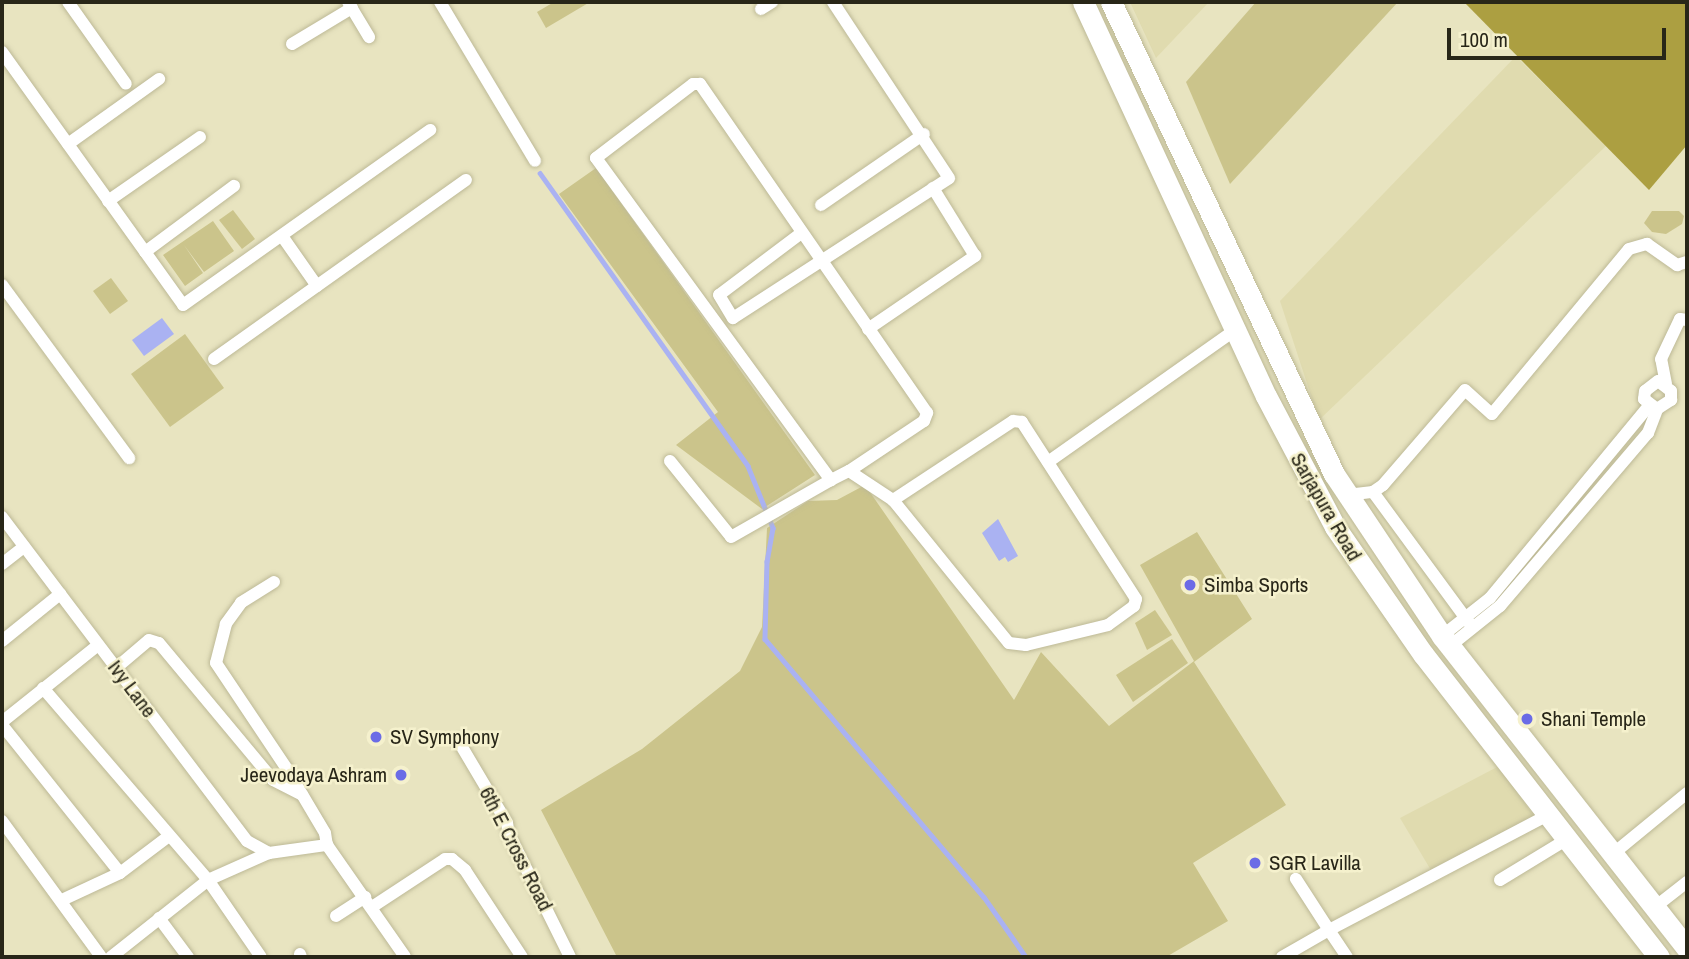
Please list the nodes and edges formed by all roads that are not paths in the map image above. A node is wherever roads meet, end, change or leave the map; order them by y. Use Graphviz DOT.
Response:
graph roads {
  1 [pos="68,2"];
  2 [pos="440,2"];
  3 [pos="833,2"];
  4 [pos="1083,2"];
  5 [pos="1111,2"];
  6 [pos="350,5"];
  7 [pos="369,37"];
  8 [pos="292,44"];
  9 [pos="2,52"];
  10 [pos="159,79"];
  11 [pos="126,84"];
  12 [pos="430,130"];
  13 [pos="924,134"];
  14 [pos="200,136"];
  15 [pos="68,144"];
  16 [pos="535,161"];
  17 [pos="466,180"];
  18 [pos="234,186"];
  19 [pos="933,188"];
  20 [pos="108,201"];
  21 [pos="821,205"];
  22 [pos="800,234"];
  23 [pos="282,236"];
  24 [pos="145,252"];
  25 [pos="820,261"];
  26 [pos="1687,262"];
  27 [pos="2,285"];
  28 [pos="317,286"];
  29 [pos="1687,320"];
  30 [pos="868,329"];
  31 [pos="1235,330"];
  32 [pos="214,359"];
  33 [pos="1666,384"];
  34 [pos="1653,408"];
  35 [pos="129,458"];
  36 [pos="670,461"];
  37 [pos="1048,462"];
  38 [pos="849,471"];
  39 [pos="831,480"];
  40 [pos="1373,492"];
  41 [pos="1348,495"];
  42 [pos="893,500"];
  43 [pos="2,517"];
  44 [pos="24,547"];
  45 [pos="2,564"];
  46 [pos="274,582"];
  47 [pos="60,594"];
  48 [pos="1470,623"];
  49 [pos="2,641"];
  50 [pos="1446,641"];
  51 [pos="98,645"];
  52 [pos="116,668"];
  53 [pos="43,688"];
  54 [pos="2,723"];
  55 [pos="459,742"];
  56 [pos="1687,793"];
  57 [pos="302,795"];
  58 [pos="1550,814"];
  59 [pos="2,821"];
  60 [pos="169,836"];
  61 [pos="1569,838"];
  62 [pos="327,845"];
  63 [pos="270,853"];
  64 [pos="1614,853"];
  65 [pos="120,873"];
  66 [pos="1296,879"];
  67 [pos="208,880"];
  68 [pos="1500,880"];
  69 [pos="1687,882"];
  70 [pos="62,900"];
  71 [pos="368,902"];
  72 [pos="1655,907"];
  73 [pos="336,916"];
  74 [pos="159,918"];
  75 [pos="1329,930"];
  76 [pos="1687,948"];
  77 [pos="128,952"];
  78 [pos="100,957"];
  79 [pos="111,957"];
  80 [pos="188,957"];
  81 [pos="261,957"];
  82 [pos="405,957"];
  83 [pos="522,957"];
  84 [pos="570,957"];
  85 [pos="1282,957"];
  86 [pos="1347,957"];
  87 [pos="1659,957"];
  1 -- 11 [label="street"];
  2 -- 16 [label="street"];
  3 -- 13 [label="street"];
  4 -- 31 [label="main road, Sarjapura Road"];
  5 -- 41 [label="main road, Sarjapura Road"];
  6 -- 7 [label="street"];
  6 -- 8 [label="street"];
  9 -- 15 [label="street"];
  10 -- 15 [label="street"];
  12 -- 23 [label="street"];
  13 -- 19 [label="street"];
  13 -- 21 [label="street"];
  14 -- 20 [label="street"];
  15 -- 20 [label="street"];
  17 -- 28 [label="street"];
  18 -- 24 [label="street"];
  19 -- 25 [label="street"];
  19 -- 30 [label="street"];
  20 -- 24 [label="street"];
  22 -- 25 [label="street"];
  22 -- 25 [label="street"];
  22 -- 39 [label="street"];
  23 -- 24 [label="street"];
  23 -- 28 [label="street"];
  25 -- 30 [label="street"];
  26 -- 40 [label="street"];
  27 -- 35 [label="street"];
  28 -- 32 [label="street"];
  29 -- 33 [label="street"];
  30 -- 38 [label="street"];
  31 -- 37 [label="street"];
  31 -- 58 [label="main road, Sarjapura Road"];
  33 -- 34 [label="street"];
  33 -- 34 [label="street"];
  34 -- 48 [label="street"];
  36 -- 39 [label="street"];
  37 -- 42 [label="street"];
  37 -- 42 [label="street"];
  38 -- 39 [label="street"];
  38 -- 42 [label="street"];
  40 -- 41 [label="street"];
  40 -- 48 [label="street"];
  41 -- 50 [label="main road, Sarjapura Road"];
  43 -- 44 [label="street, Ivy Lane"];
  44 -- 45 [label="street"];
  44 -- 47 [label="street, Ivy Lane"];
  46 -- 57 [label="street"];
  47 -- 49 [label="street"];
  47 -- 51 [label="street, Ivy Lane"];
  48 -- 50 [label="street"];
  50 -- 64 [label="main road, Sarjapura Road"];
  51 -- 52 [label="street, Ivy Lane"];
  51 -- 53 [label="street"];
  52 -- 57 [label="street"];
  52 -- 63 [label="street, Ivy Lane"];
  53 -- 54 [label="street"];
  53 -- 60 [label="street"];
  54 -- 65 [label="street"];
  55 -- 84 [label="street, 6th E Cross Road"];
  56 -- 64 [label="street"];
  57 -- 62 [label="street"];
  58 -- 61 [label="main road, Sarjapura Road"];
  58 -- 75 [label="street"];
  59 -- 70 [label="street"];
  60 -- 65 [label="street"];
  60 -- 67 [label="street"];
  61 -- 68 [label="street"];
  61 -- 87 [label="main road, Sarjapura Road"];
  62 -- 63 [label="street"];
  62 -- 71 [label="street"];
  63 -- 67 [label="street"];
  64 -- 72 [label="main road, Sarjapura Road"];
  65 -- 70 [label="street"];
  66 -- 75 [label="street"];
  67 -- 74 [label="street"];
  67 -- 81 [label="street"];
  69 -- 72 [label="street"];
  70 -- 78 [label="street"];
  71 -- 73 [label="street"];
  71 -- 82 [label="street"];
  71 -- 83 [label="street"];
  72 -- 76 [label="main road, Sarjapura Road"];
  74 -- 77 [label="street"];
  74 -- 80 [label="street"];
  75 -- 85 [label="street"];
  75 -- 86 [label="street"];
  77 -- 79 [label="street"];
}
